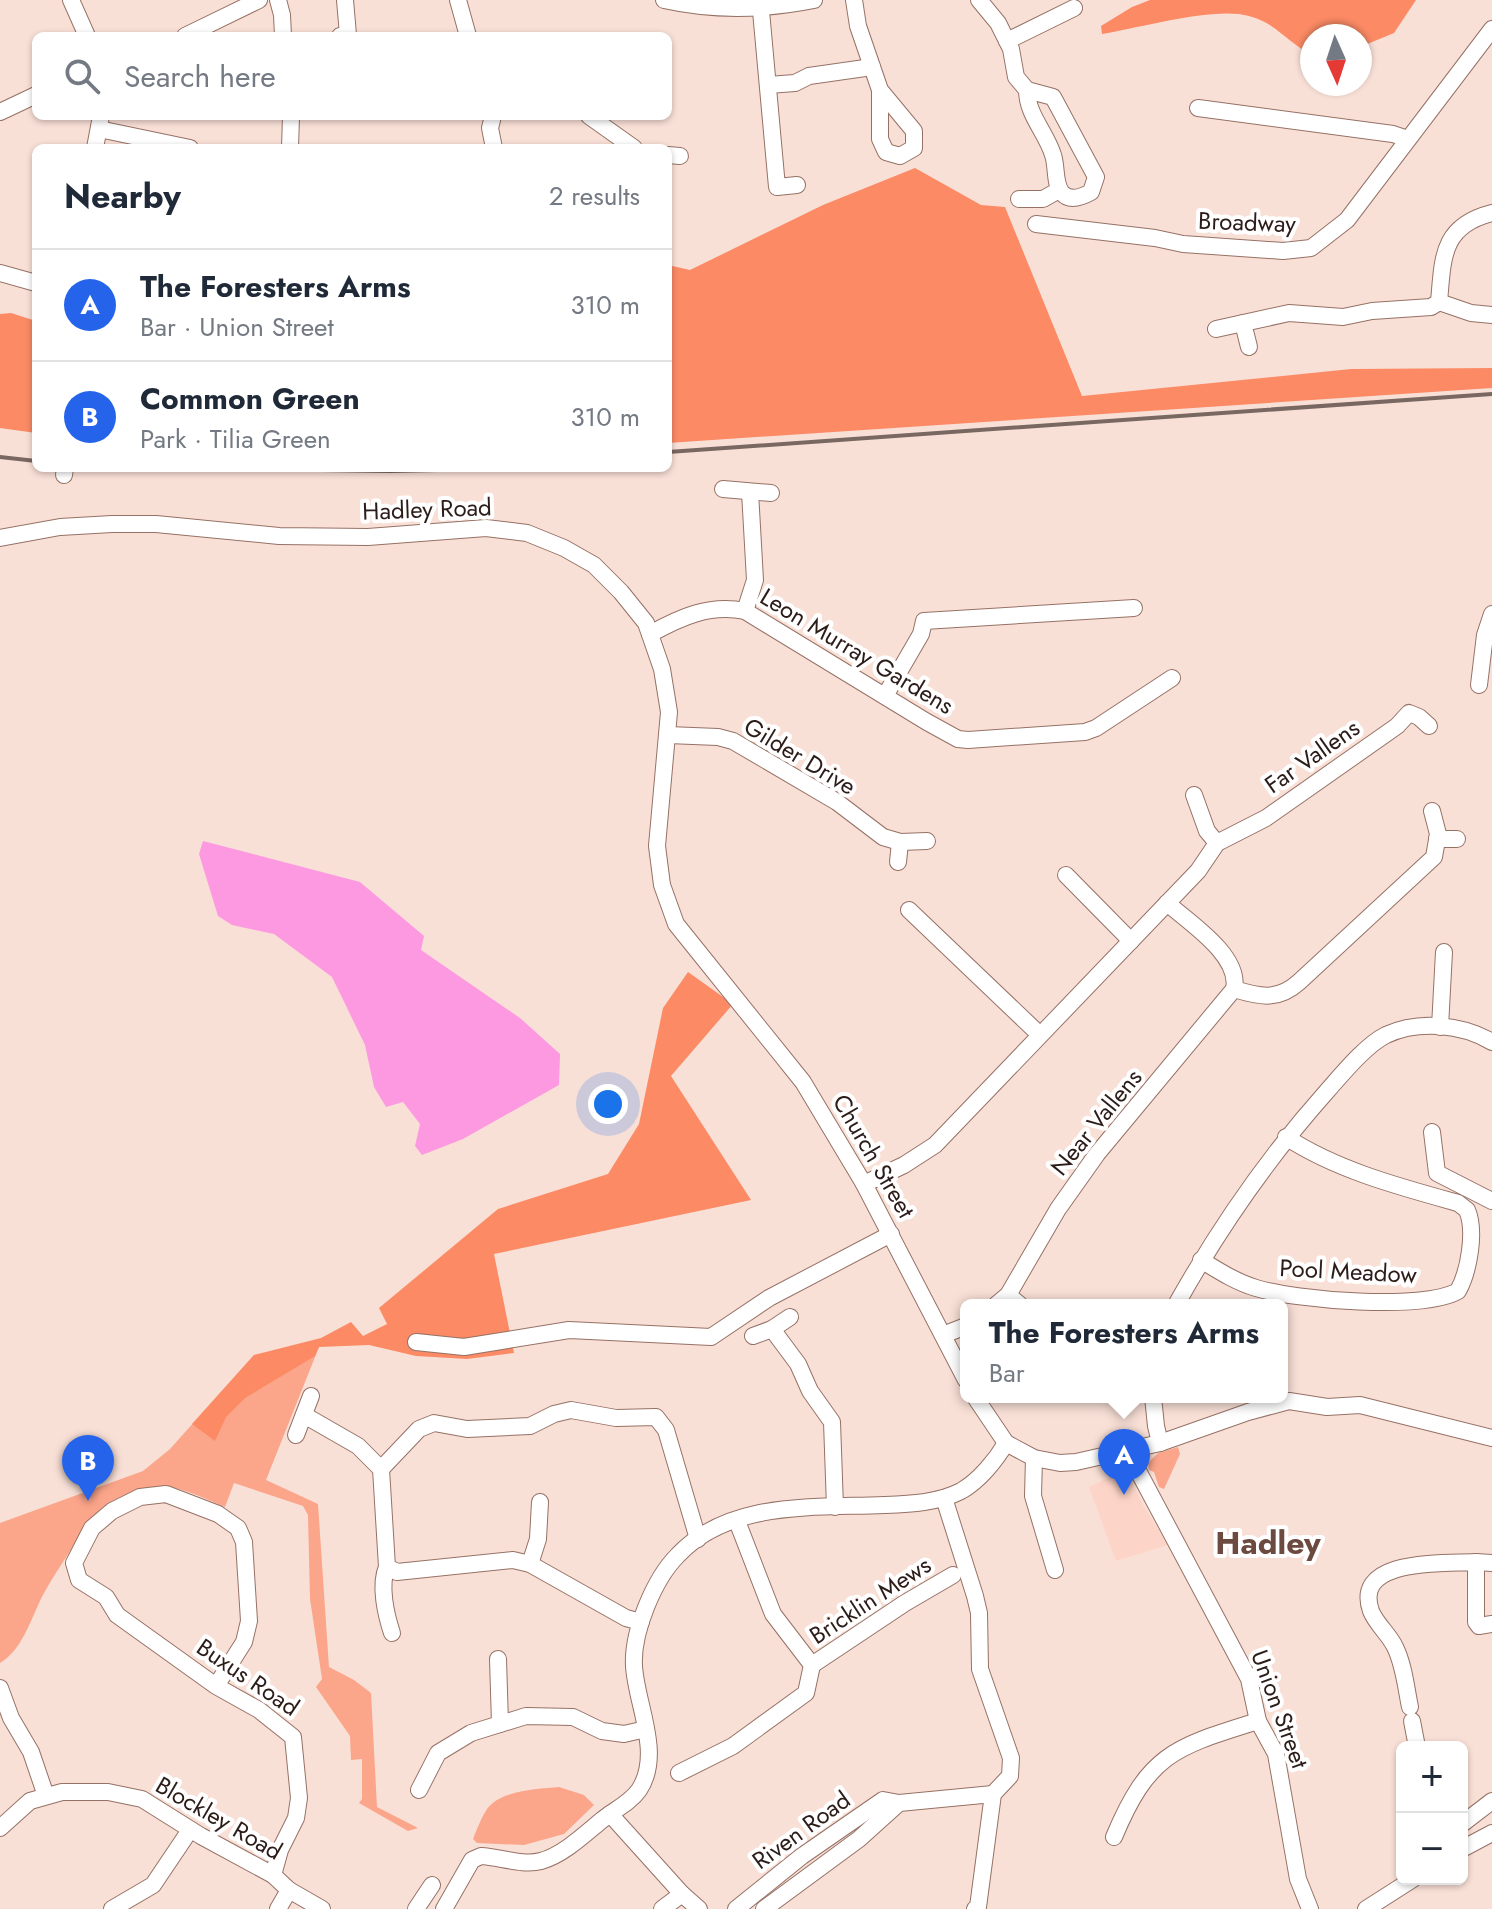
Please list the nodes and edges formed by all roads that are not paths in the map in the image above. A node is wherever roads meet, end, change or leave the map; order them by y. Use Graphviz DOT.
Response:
graph roads {
  1 [pos="71,0"];
  2 [pos="259,0"];
  3 [pos="278,0"];
  4 [pos="345,0"];
  5 [pos="458,0"];
  6 [pos="664,0"];
  7 [pos="814,0"];
  8 [pos="854,0"];
  9 [pos="979,0"];
  10 [pos="760,4"];
  11 [pos="1074,8"];
  12 [pos="1492,29"];
  13 [pos="85,32"];
  14 [pos="196,32"];
  15 [pos="283,32"];
  16 [pos="348,32"];
  17 [pos="467,32"];
  18 [pos="1007,41"];
  19 [pos="872,67"];
  20 [pos="768,85"];
  21 [pos="880,90"];
  22 [pos="1027,90"];
  23 [pos="32,97"];
  24 [pos="1198,108"];
  25 [pos="0,112"];
  26 [pos="291,120"];
  27 [pos="492,120"];
  28 [pos="595,120"];
  29 [pos="100,122"];
  30 [pos="1408,139"];
  31 [pos="96,144"];
  32 [pos="176,144"];
  33 [pos="290,144"];
  34 [pos="493,144"];
  35 [pos="628,144"];
  36 [pos="797,185"];
  37 [pos="1059,190"];
  38 [pos="1019,199"];
  39 [pos="1492,213"];
  40 [pos="1036,224"];
  41 [pos="0,273"];
  42 [pos="32,282"];
  43 [pos="1439,302"];
  44 [pos="1492,315"];
  45 [pos="1243,323"];
  46 [pos="1216,329"];
  47 [pos="1249,347"];
  48 [pos="723,489"];
  49 [pos="750,492"];
  50 [pos="771,493"];
  51 [pos="0,538"];
  52 [pos="1134,608"];
  53 [pos="745,611"];
  54 [pos="1492,614"];
  55 [pos="650,634"];
  56 [pos="1487,660"];
  57 [pos="1172,678"];
  58 [pos="1479,685"];
  59 [pos="885,696"];
  60 [pos="1429,726"];
  61 [pos="668,735"];
  62 [pos="1194,795"];
  63 [pos="1432,811"];
  64 [pos="1437,839"];
  65 [pos="1457,839"];
  66 [pos="927,841"];
  67 [pos="900,842"];
  68 [pos="1217,843"];
  69 [pos="898,862"];
  70 [pos="1066,875"];
  71 [pos="1167,903"];
  72 [pos="909,910"];
  73 [pos="1131,941"];
  74 [pos="1444,952"];
  75 [pos="715,972"];
  76 [pos="1234,989"];
  77 [pos="1440,1027"];
  78 [pos="1040,1035"];
  79 [pos="1492,1042"];
  80 [pos="1432,1132"];
  81 [pos="1286,1137"];
  82 [pos="864,1184"];
  83 [pos="1492,1201"];
  84 [pos="891,1234"];
  85 [pos="1201,1260"];
  86 [pos="1010,1299"];
  87 [pos="1179,1299"];
  88 [pos="790,1317"];
  89 [pos="960,1328"];
  90 [pos="772,1329"];
  91 [pos="943,1335"];
  92 [pos="753,1336"];
  93 [pos="416,1342"];
  94 [pos="960,1368"];
  95 [pos="311,1396"];
  96 [pos="1288,1401"];
  97 [pos="979,1403"];
  98 [pos="1154,1403"];
  99 [pos="1282,1403"];
  100 [pos="304,1415"];
  101 [pos="296,1435"];
  102 [pos="1492,1438"];
  103 [pos="1006,1443"];
  104 [pos="1160,1443"];
  105 [pos="1128,1452"];
  106 [pos="1034,1458"];
  107 [pos="381,1469"];
  108 [pos="944,1498"];
  109 [pos="540,1502"];
  110 [pos="835,1507"];
  111 [pos="737,1521"];
  112 [pos="698,1539"];
  113 [pos="1484,1562"];
  114 [pos="530,1564"];
  115 [pos="387,1567"];
  116 [pos="1055,1570"];
  117 [pos="953,1575"];
  118 [pos="641,1622"];
  119 [pos="1492,1624"];
  120 [pos="392,1633"];
  121 [pos="498,1659"];
  122 [pos="808,1660"];
  123 [pos="216,1686"];
  124 [pos="0,1688"];
  125 [pos="1258,1721"];
  126 [pos="500,1724"];
  127 [pos="646,1729"];
  128 [pos="1416,1741"];
  129 [pos="679,1773"];
  130 [pos="419,1790"];
  131 [pos="993,1794"];
  132 [pos="46,1796"];
  133 [pos="1492,1801"];
  134 [pos="899,1803"];
  135 [pos="610,1814"];
  136 [pos="1468,1819"];
  137 [pos="0,1828"];
  138 [pos="190,1830"];
  139 [pos="1492,1833"];
  140 [pos="1114,1837"];
  141 [pos="1468,1846"];
  142 [pos="273,1875"];
  143 [pos="432,1885"];
  144 [pos="1404,1885"];
  145 [pos="289,1890"];
  146 [pos="682,1894"];
  147 [pos="112,1909"];
  148 [pos="278,1909"];
  149 [pos="322,1909"];
  150 [pos="416,1909"];
  151 [pos="444,1909"];
  152 [pos="662,1909"];
  153 [pos="699,1909"];
  154 [pos="736,1909"];
  155 [pos="764,1909"];
  156 [pos="975,1909"];
  157 [pos="1310,1909"];
  158 [pos="1367,1909"];
  1 -- 13 [label="street"];
  2 -- 14 [label="street"];
  3 -- 15 [label="street"];
  4 -- 16 [label="street"];
  5 -- 17 [label="street"];
  6 -- 10 [label="street"];
  7 -- 10 [label="street"];
  8 -- 19 [label="street"];
  9 -- 18 [label="street"];
  10 -- 20 [label="street"];
  11 -- 18 [label="street"];
  12 -- 30 [label="street, Broadway"];
  18 -- 22 [label="street"];
  19 -- 20 [label="street"];
  19 -- 21 [label="street"];
  20 -- 36 [label="street"];
  22 -- 37 [label="street"];
  22 -- 37 [label="street"];
  23 -- 25 [label="street"];
  24 -- 30 [label="street"];
  26 -- 33 [label="street"];
  27 -- 34 [label="street"];
  28 -- 35 [label="street"];
  29 -- 31 [label="street"];
  29 -- 32 [label="street"];
  30 -- 40 [label="street, Broadway"];
  37 -- 38 [label="street"];
  39 -- 43 [label="street"];
  41 -- 42 [label="street"];
  43 -- 44 [label="street"];
  43 -- 45 [label="street"];
  45 -- 46 [label="street"];
  45 -- 47 [label="street"];
  48 -- 49 [label="street"];
  49 -- 50 [label="street"];
  49 -- 53 [label="street"];
  51 -- 55 [label="street, Hadley Road"];
  52 -- 59 [label="street"];
  53 -- 55 [label="street, Leon Murray Gardens"];
  53 -- 59 [label="street, Leon Murray Gardens"];
  54 -- 56 [label="street"];
  55 -- 61 [label="street, Hadley Road"];
  56 -- 58 [label="street"];
  57 -- 59 [label="street, Leon Murray Gardens"];
  60 -- 68 [label="street, Far Vallens"];
  61 -- 67 [label="street, Gilder Drive"];
  61 -- 75 [label="street, Hadley Road"];
  62 -- 68 [label="street"];
  63 -- 64 [label="street"];
  64 -- 65 [label="street"];
  64 -- 76 [label="street"];
  66 -- 67 [label="street"];
  67 -- 69 [label="street"];
  68 -- 71 [label="street, Far Vallens"];
  70 -- 73 [label="street"];
  71 -- 73 [label="street, Far Vallens"];
  71 -- 76 [label="street"];
  72 -- 78 [label="street"];
  73 -- 78 [label="street, Far Vallens"];
  74 -- 77 [label="street"];
  75 -- 82 [label="street, Church Street"];
  76 -- 86 [label="street, Near Vallens"];
  77 -- 79 [label="street"];
  77 -- 81 [label="street"];
  78 -- 82 [label="street, Far Vallens"];
  80 -- 83 [label="street"];
  81 -- 85 [label="street"];
  81 -- 85 [label="street, Pool Meadow"];
  82 -- 84 [label="street, Church Street"];
  84 -- 91 [label="street, Church Street"];
  84 -- 93 [label="street"];
  85 -- 87 [label="street"];
  88 -- 90 [label="street"];
  89 -- 91 [label="street"];
  90 -- 92 [label="street"];
  90 -- 110 [label="street"];
  91 -- 94 [label="street, Church Street"];
  95 -- 100 [label="street"];
  96 -- 102 [label="street"];
  97 -- 103 [label="street"];
  98 -- 104 [label="street"];
  99 -- 104 [label="street"];
  100 -- 101 [label="street"];
  100 -- 107 [label="street"];
  103 -- 106 [label="street"];
  103 -- 108 [label="street"];
  104 -- 105 [label="street"];
  105 -- 106 [label="street"];
  105 -- 125 [label="street, Union Street"];
  106 -- 116 [label="street"];
  107 -- 112 [label="street"];
  107 -- 115 [label="street"];
  108 -- 110 [label="street"];
  108 -- 131 [label="street"];
  109 -- 114 [label="street"];
  110 -- 111 [label="street"];
  111 -- 112 [label="street"];
  111 -- 122 [label="street"];
  112 -- 118 [label="street"];
  113 -- 119 [label="street"];
  113 -- 128 [label="street"];
  114 -- 115 [label="street"];
  114 -- 118 [label="street"];
  115 -- 120 [label="street"];
  117 -- 122 [label="street, Bricklin Mews"];
  118 -- 127 [label="street"];
  121 -- 126 [label="street"];
  122 -- 129 [label="street, Bricklin Mews"];
  123 -- 123 [label="street, Buxus Road"];
  123 -- 142 [label="street, Buxus Road"];
  124 -- 132 [label="street"];
  125 -- 140 [label="street"];
  125 -- 157 [label="street, Union Street"];
  126 -- 127 [label="street"];
  126 -- 130 [label="street"];
  127 -- 135 [label="street"];
  131 -- 134 [label="street, Riven Road"];
  131 -- 156 [label="street"];
  132 -- 137 [label="street, Blockley Road"];
  132 -- 138 [label="street, Blockley Road"];
  133 -- 136 [label="street"];
  134 -- 154 [label="street, Riven Road"];
  134 -- 155 [label="street, Riven Road"];
  135 -- 146 [label="street"];
  135 -- 151 [label="street"];
  138 -- 142 [label="street, Blockley Road"];
  138 -- 147 [label="street"];
  139 -- 141 [label="street"];
  142 -- 145 [label="street, Blockley Road"];
  143 -- 150 [label="street"];
  144 -- 158 [label="street"];
  145 -- 148 [label="street"];
  145 -- 149 [label="street, Blockley Road"];
  146 -- 152 [label="street"];
  146 -- 153 [label="street"];
}
